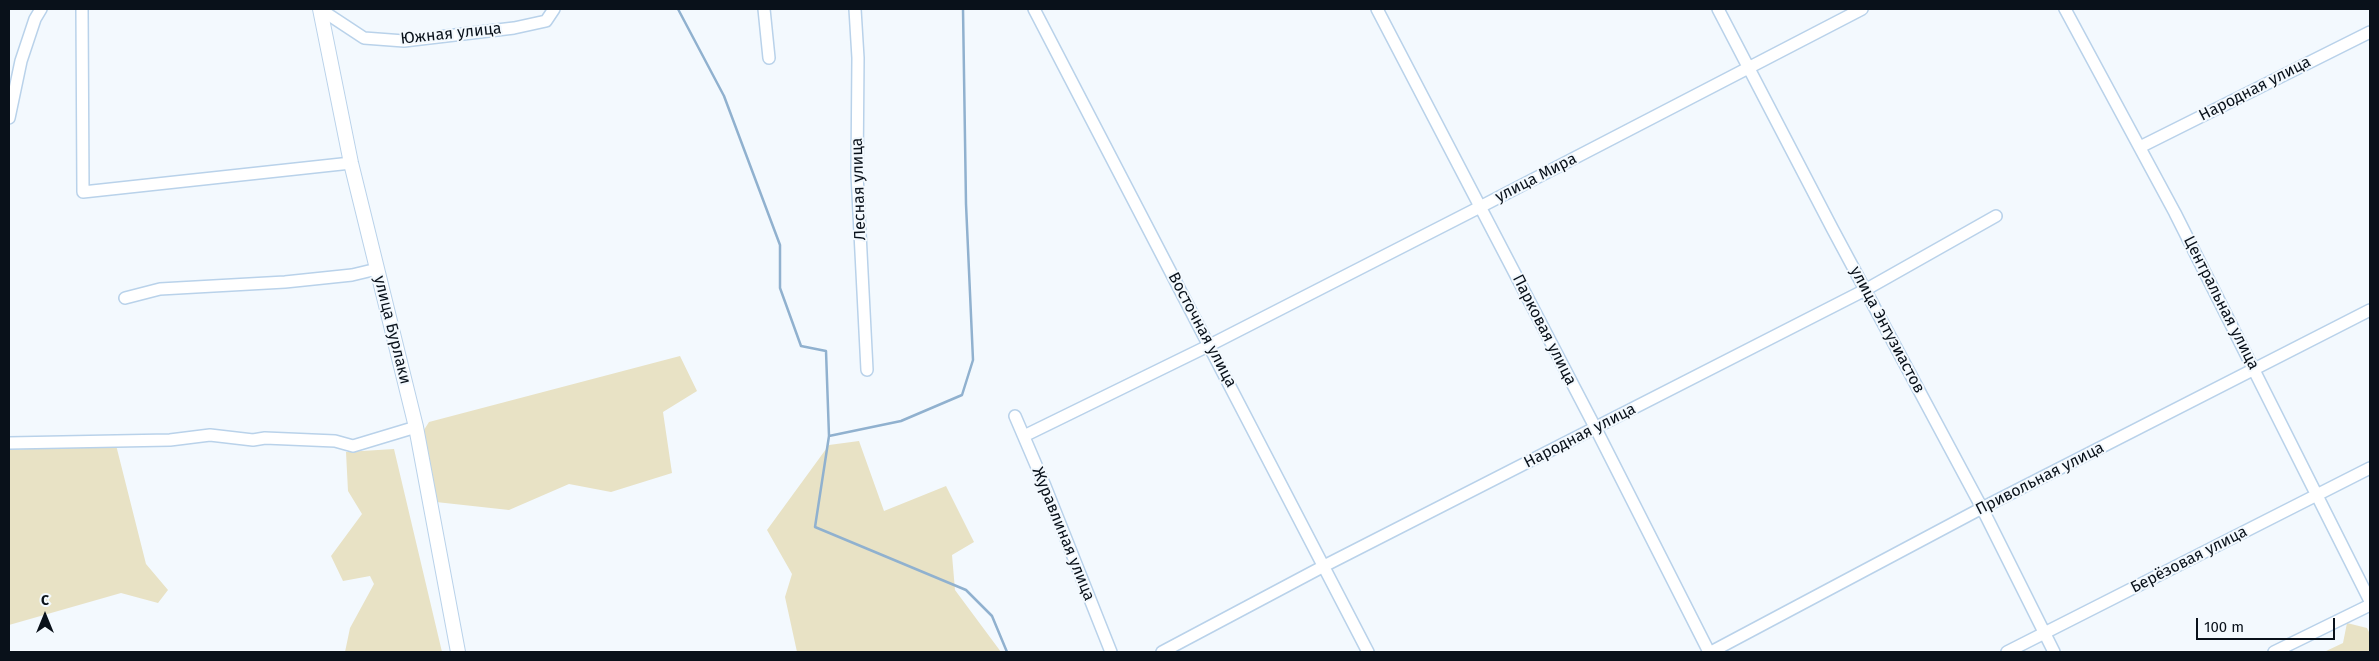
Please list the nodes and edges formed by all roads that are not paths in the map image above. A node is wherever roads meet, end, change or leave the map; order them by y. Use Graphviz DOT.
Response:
graph roads {
  1 [pos="41,9"];
  2 [pos="82,9"];
  3 [pos="320,9"];
  4 [pos="554,9"];
  5 [pos="764,9"];
  6 [pos="855,9"];
  7 [pos="1034,9"];
  8 [pos="1377,9"];
  9 [pos="1718,9"];
  10 [pos="1862,9"];
  11 [pos="2065,9"];
  12 [pos="2370,32"];
  13 [pos="769,58"];
  14 [pos="1749,66"];
  15 [pos="9,118"];
  16 [pos="2140,147"];
  17 [pos="352,163"];
  18 [pos="1480,207"];
  19 [pos="1996,216"];
  20 [pos="377,269"];
  21 [pos="1865,290"];
  22 [pos="125,298"];
  23 [pos="2370,310"];
  24 [pos="1210,345"];
  25 [pos="867,370"];
  26 [pos="2255,370"];
  27 [pos="1015,416"];
  28 [pos="416,427"];
  29 [pos="1596,429"];
  30 [pos="1024,436"];
  31 [pos="9,443"];
  32 [pos="2370,468"];
  33 [pos="2317,495"];
  34 [pos="1982,508"];
  35 [pos="1324,566"];
  36 [pos="2370,601"];
  37 [pos="2370,605"];
  38 [pos="2045,633"];
  39 [pos="458,652"];
  40 [pos="1111,652"];
  41 [pos="1162,652"];
  42 [pos="1368,652"];
  43 [pos="1710,652"];
  44 [pos="2008,652"];
  45 [pos="2054,652"];
  46 [pos="2274,652"];
  1 -- 15 [label="street"];
  2 -- 17 [label="street"];
  3 -- 4 [label="street, Южная улица"];
  3 -- 17 [label="street, улица Бурлаки"];
  5 -- 13 [label="street"];
  6 -- 25 [label="street, Лесная улица"];
  7 -- 24 [label="street, Восточная улица"];
  8 -- 18 [label="street, Парковая улица"];
  9 -- 14 [label="street, улица Энтузиастов"];
  10 -- 14 [label="street, улица Мира"];
  11 -- 16 [label="street, Центральная улица"];
  12 -- 16 [label="street, Народная улица"];
  14 -- 18 [label="street, улица Мира"];
  14 -- 21 [label="street, улица Энтузиастов"];
  16 -- 26 [label="street, Центральная улица"];
  17 -- 20 [label="street, улица Бурлаки"];
  18 -- 24 [label="street, улица Мира"];
  18 -- 29 [label="street, Парковая улица"];
  19 -- 21 [label="street, Народная улица"];
  20 -- 22 [label="street"];
  20 -- 28 [label="street, улица Бурлаки"];
  21 -- 29 [label="street, Народная улица"];
  21 -- 34 [label="street, улица Энтузиастов"];
  23 -- 26 [label="street, Привольная улица"];
  24 -- 30 [label="street, улица Мира"];
  24 -- 35 [label="street, Восточная улица"];
  26 -- 33 [label="street, Центральная улица"];
  26 -- 34 [label="street, Привольная улица"];
  27 -- 30 [label="street, Журавлиная улица"];
  28 -- 31 [label="street"];
  28 -- 39 [label="street, улица Бурлаки"];
  29 -- 35 [label="street, Народная улица"];
  29 -- 43 [label="street, Парковая улица"];
  30 -- 40 [label="street, Журавлиная улица"];
  32 -- 33 [label="street, Берёзовая улица"];
  33 -- 36 [label="street, Центральная улица"];
  33 -- 38 [label="street, Берёзовая улица"];
  34 -- 38 [label="street, улица Энтузиастов"];
  34 -- 43 [label="street, Привольная улица"];
  35 -- 41 [label="street, Народная улица"];
  35 -- 42 [label="street, Восточная улица"];
  37 -- 46 [label="street"];
  38 -- 44 [label="street, Берёзовая улица"];
  38 -- 45 [label="street, улица Энтузиастов"];
}
